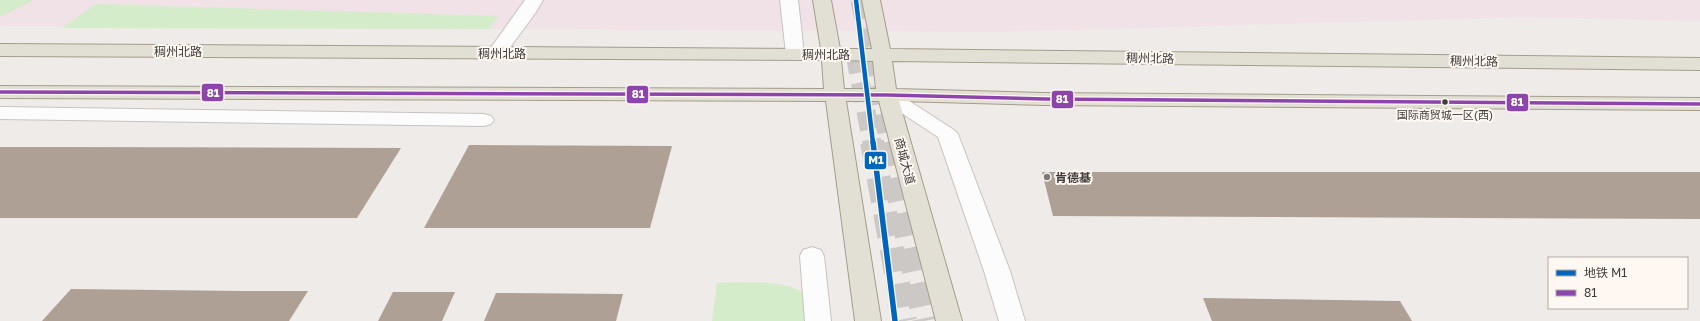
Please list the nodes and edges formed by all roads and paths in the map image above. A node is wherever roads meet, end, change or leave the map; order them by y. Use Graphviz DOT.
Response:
graph roads {
  1 [pos="534,0"];
  2 [pos="789,0"];
  3 [pos="822,0"];
  4 [pos="871,0"];
  5 [pos="0,50"];
  6 [pos="496,53"];
  7 [pos="795,54"];
  8 [pos="831,54"];
  9 [pos="882,55"];
  10 [pos="1700,64"];
  11 [pos="0,92"];
  12 [pos="835,95"];
  13 [pos="887,95"];
  14 [pos="1700,104"];
  15 [pos="0,113"];
  16 [pos="484,120"];
  17 [pos="812,256"];
  18 [pos="818,321"];
  19 [pos="868,321"];
  20 [pos="949,321"];
  21 [pos="1012,321"];
  1 -- 6 [label="street"];
  2 -- 7 [label="street"];
  3 -- 8 [label="main road"];
  4 -- 9 [label="main road, 商城大道"];
  5 -- 6 [label="main road, 稠州北路"];
  6 -- 7 [label="main road, 稠州北路"];
  7 -- 8 [label="main road, 稠州北路"];
  8 -- 9 [label="main road, 稠州北路"];
  8 -- 12 [label="main road"];
  9 -- 10 [label="main road, 稠州北路"];
  9 -- 13 [label="main road, 商城大道"];
  11 -- 12 [label="main road"];
  12 -- 13 [label="main road"];
  12 -- 19 [label="main road"];
  13 -- 14 [label="main road"];
  13 -- 20 [label="main road, 商城大道"];
  13 -- 21 [label="street"];
  15 -- 16 [label="street"];
  17 -- 18 [label="street"];
}
